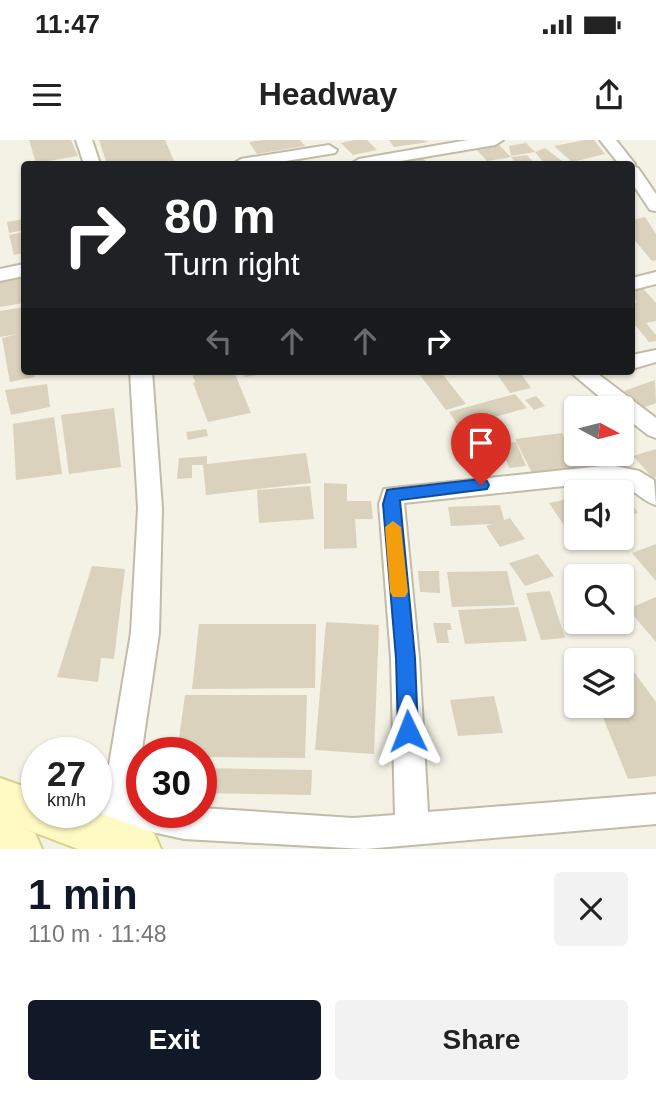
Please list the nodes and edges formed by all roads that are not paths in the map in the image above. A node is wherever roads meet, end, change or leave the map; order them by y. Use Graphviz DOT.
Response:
graph roads {
  1 [pos="84,140"];
  2 [pos="495,140"];
  3 [pos="608,140"];
  4 [pos="325,145"];
  5 [pos="91,161"];
  6 [pos="254,161"];
  7 [pos="342,161"];
  8 [pos="376,161"];
  9 [pos="625,161"];
  10 [pos="635,175"];
  11 [pos="655,205"];
  12 [pos="635,210"];
  13 [pos="21,271"];
  14 [pos="0,275"];
  15 [pos="656,278"];
  16 [pos="635,283"];
  17 [pos="656,356"];
  18 [pos="635,361"];
  19 [pos="141,375"];
  20 [pos="592,375"];
  21 [pos="656,430"];
  22 [pos="656,496"];
  23 [pos="0,799"];
  24 [pos="656,809"];
  25 [pos="412,829"];
  26 [pos="119,837"];
  27 [pos="0,842"];
  28 [pos="19,849"];
  1 -- 5 [label="street"];
  2 -- 8 [label="street"];
  3 -- 9 [label="street"];
  4 -- 6 [label="street"];
  4 -- 7 [label="street"];
  10 -- 11 [label="street"];
  11 -- 12 [label="street"];
  13 -- 14 [label="street"];
  15 -- 16 [label="street"];
  17 -- 18 [label="street"];
  19 -- 26 [label="street"];
  20 -- 21 [label="street"];
  22 -- 25 [label="street"];
  23 -- 26 [label="main road"];
  24 -- 25 [label="street"];
  25 -- 26 [label="street"];
  27 -- 28 [label="main road"];
}
